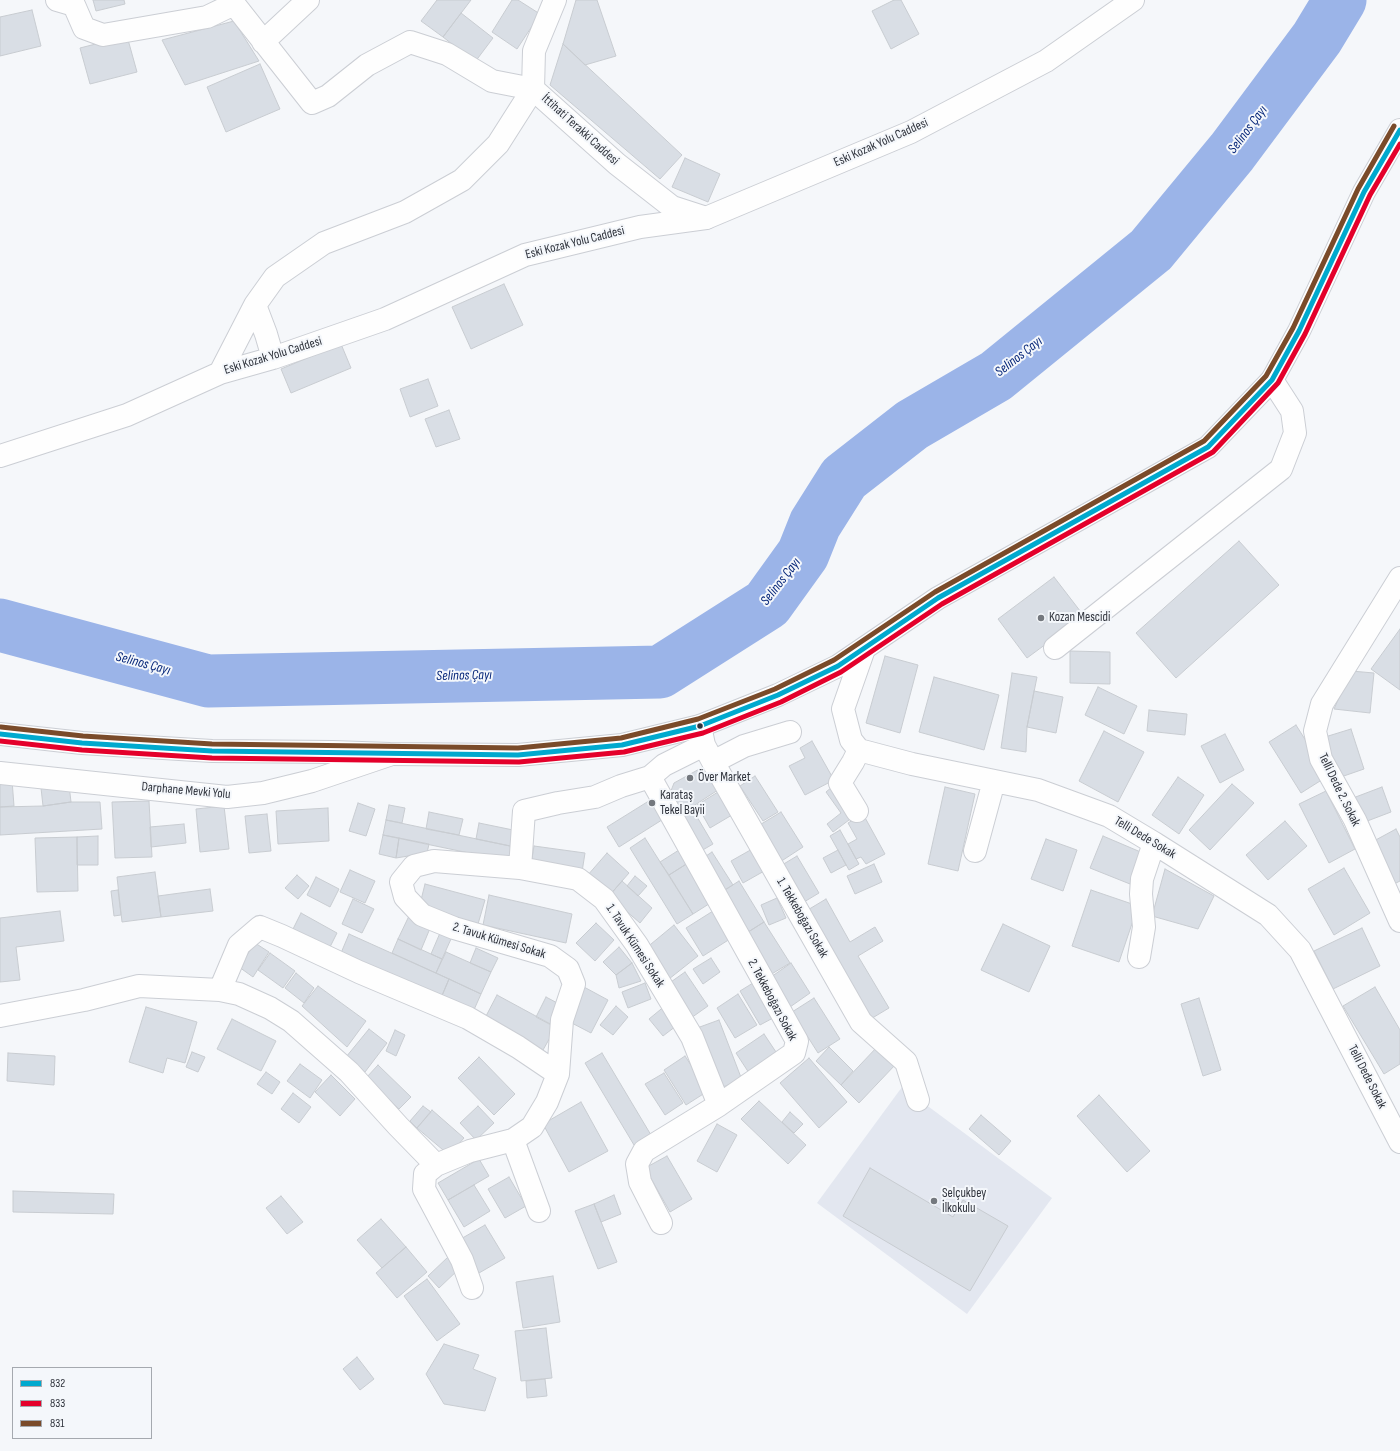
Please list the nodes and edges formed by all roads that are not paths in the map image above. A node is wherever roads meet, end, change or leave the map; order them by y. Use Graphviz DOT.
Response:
graph roads {
  1 [pos="57,0"];
  2 [pos="308,0"];
  3 [pos="555,0"];
  4 [pos="1133,0"];
  5 [pos="234,2"];
  6 [pos="263,42"];
  7 [pos="533,89"];
  8 [pos="1400,130"];
  9 [pos="706,218"];
  10 [pos="255,305"];
  11 [pos="274,358"];
  12 [pos="220,372"];
  13 [pos="1272,380"];
  14 [pos="0,456"];
  15 [pos="1400,578"];
  16 [pos="1055,648"];
  17 [pos="864,649"];
  18 [pos="790,732"];
  19 [pos="0,734"];
  20 [pos="706,744"];
  21 [pos="390,754"];
  22 [pos="856,756"];
  23 [pos="0,773"];
  24 [pos="650,777"];
  25 [pos="994,781"];
  26 [pos="857,811"];
  27 [pos="1154,843"];
  28 [pos="975,851"];
  29 [pos="520,868"];
  30 [pos="401,882"];
  31 [pos="1400,921"];
  32 [pos="1139,957"];
  33 [pos="220,990"];
  34 [pos="0,1016"];
  35 [pos="558,1074"];
  36 [pos="918,1100"];
  37 [pos="719,1105"];
  38 [pos="513,1140"];
  39 [pos="1400,1142"];
  40 [pos="436,1165"];
  41 [pos="539,1211"];
  42 [pos="661,1223"];
  43 [pos="472,1288"];
  1 -- 5 [label="street"];
  2 -- 6 [label="street"];
  3 -- 7 [label="street, İttihati Terakki Caddesi"];
  4 -- 9 [label="street, Eski Kozak Yolu Caddesi"];
  5 -- 6 [label="street"];
  6 -- 7 [label="street"];
  7 -- 9 [label="street, İttihati Terakki Caddesi"];
  7 -- 10 [label="street"];
  8 -- 13 [label="street"];
  9 -- 11 [label="street, Eski Kozak Yolu Caddesi"];
  10 -- 11 [label="street"];
  10 -- 12 [label="street"];
  11 -- 12 [label="street, Eski Kozak Yolu Caddesi"];
  12 -- 14 [label="street, Eski Kozak Yolu Caddesi"];
  13 -- 16 [label="street"];
  13 -- 17 [label="street"];
  15 -- 31 [label="street, Telli Dede 2. Sokak"];
  17 -- 20 [label="street"];
  17 -- 22 [label="street"];
  18 -- 20 [label="street"];
  19 -- 21 [label="street"];
  20 -- 21 [label="street"];
  20 -- 24 [label="street"];
  20 -- 36 [label="street, 1. Tekkeboğazı Sokak"];
  21 -- 23 [label="street, Darphane Mevki Yolu"];
  22 -- 25 [label="street, Telli Dede Sokak"];
  22 -- 26 [label="street"];
  24 -- 29 [label="street"];
  24 -- 37 [label="street, 2. Tekkeboğazı Sokak"];
  25 -- 27 [label="street, Telli Dede Sokak"];
  25 -- 28 [label="street"];
  27 -- 32 [label="street"];
  27 -- 39 [label="street, Telli Dede Sokak"];
  29 -- 30 [label="street, 1. Tavuk Kümesi Sokak"];
  29 -- 37 [label="street, 1. Tavuk Kümesi Sokak"];
  30 -- 35 [label="street, 2. Tavuk Kümesi Sokak"];
  33 -- 34 [label="street"];
  33 -- 35 [label="street"];
  33 -- 40 [label="street"];
  35 -- 38 [label="street, 2. Tavuk Kümesi Sokak"];
  37 -- 42 [label="street, 2. Tekkeboğazı Sokak"];
  38 -- 40 [label="street"];
  38 -- 41 [label="street"];
  40 -- 43 [label="street"];
}
